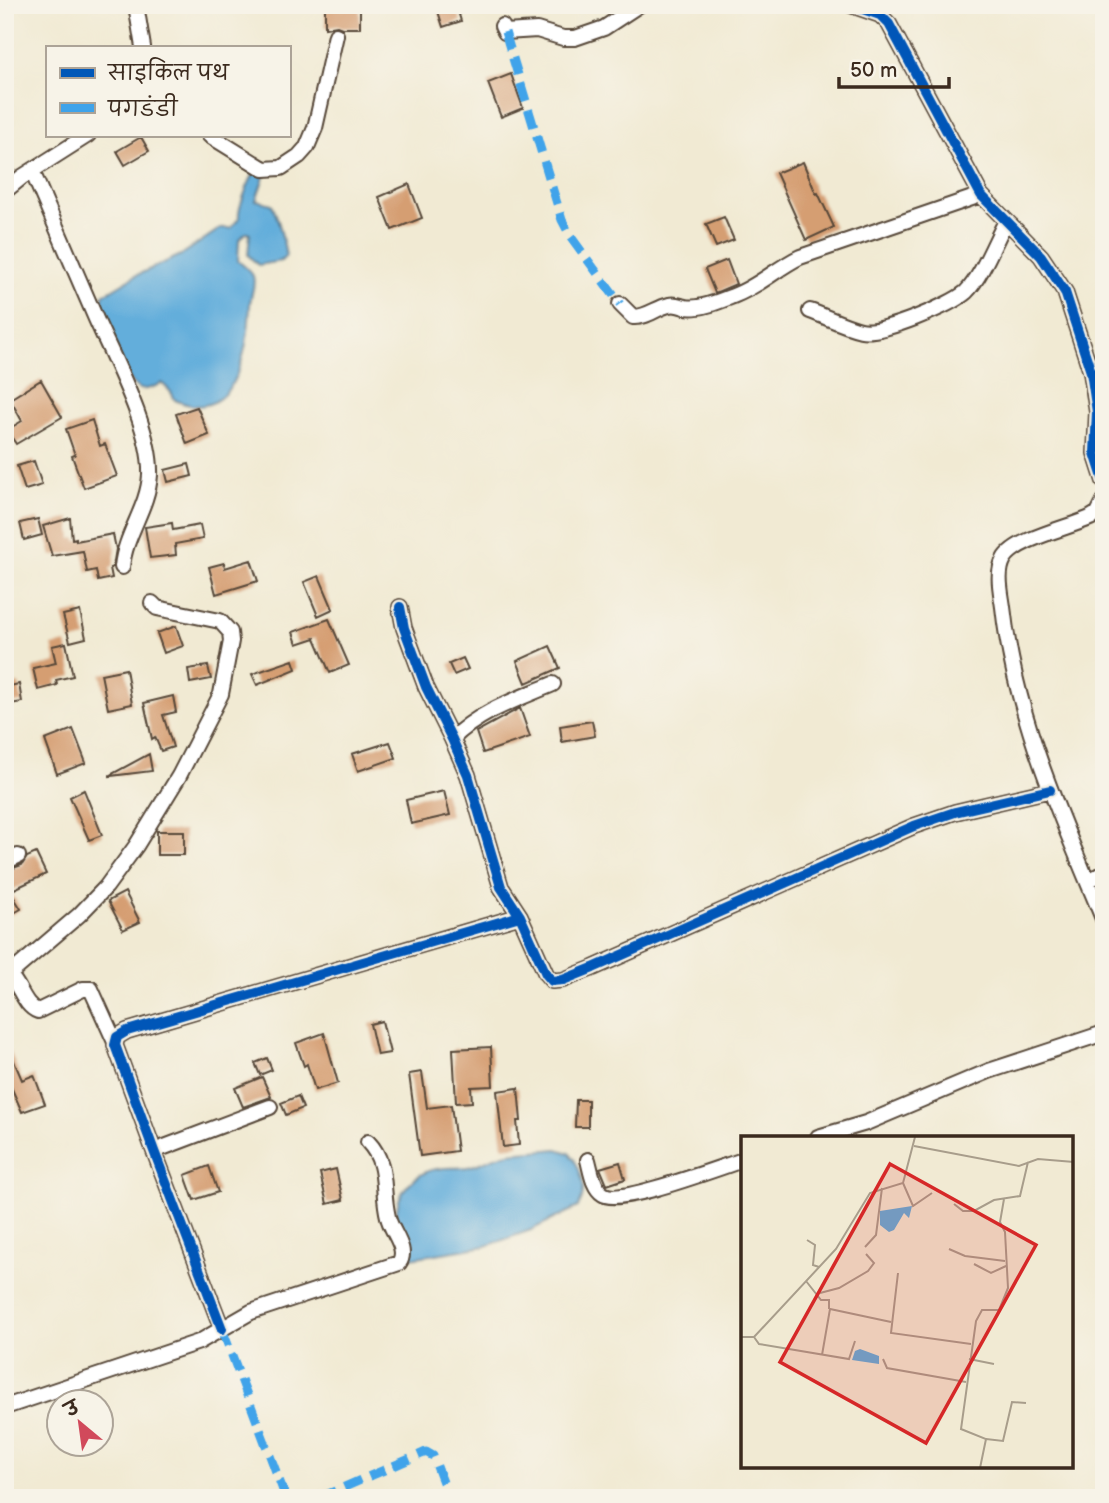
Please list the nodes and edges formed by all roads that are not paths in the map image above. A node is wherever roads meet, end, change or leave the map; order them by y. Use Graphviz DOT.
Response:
graph roads {
  1 [pos="136,5"];
  2 [pos="639,5"];
  3 [pos="851,5"];
  4 [pos="502,26"];
  5 [pos="336,35"];
  6 [pos="143,46"];
  7 [pos="86,136"];
  8 [pos="211,136"];
  9 [pos="32,171"];
  10 [pos="5,191"];
  11 [pos="981,195"];
  12 [pos="1006,221"];
  13 [pos="620,304"];
  14 [pos="810,311"];
  15 [pos="1104,481"];
  16 [pos="1104,501"];
  17 [pos="122,567"];
  18 [pos="152,603"];
  19 [pos="400,607"];
  20 [pos="553,684"];
  21 [pos="452,738"];
  22 [pos="1050,790"];
  23 [pos="1104,874"];
  24 [pos="1087,880"];
  25 [pos="520,916"];
  26 [pos="1104,921"];
  27 [pos="7,973"];
  28 [pos="1104,1033"];
  29 [pos="115,1042"];
  30 [pos="270,1107"];
  31 [pos="821,1136"];
  32 [pos="368,1142"];
  33 [pos="154,1152"];
  34 [pos="588,1160"];
  35 [pos="741,1161"];
  36 [pos="222,1329"];
  37 [pos="5,1407"];
  1 -- 6 [label="street"];
  2 -- 4 [label="street"];
  3 -- 11 [label="street"];
  5 -- 8 [label="street"];
  7 -- 9 [label="street"];
  9 -- 10 [label="street"];
  9 -- 17 [label="street"];
  11 -- 12 [label="street"];
  11 -- 13 [label="street"];
  12 -- 14 [label="street"];
  12 -- 15 [label="street"];
  16 -- 22 [label="street"];
  18 -- 27 [label="street"];
  19 -- 21 [label="street"];
  20 -- 21 [label="street"];
  21 -- 25 [label="street"];
  22 -- 24 [label="street"];
  22 -- 25 [label="street"];
  23 -- 24 [label="street"];
  24 -- 26 [label="street"];
  25 -- 29 [label="street"];
  27 -- 29 [label="street"];
  28 -- 31 [label="street"];
  29 -- 33 [label="street"];
  30 -- 33 [label="street"];
  32 -- 36 [label="street"];
  33 -- 36 [label="street"];
  34 -- 35 [label="street"];
  36 -- 37 [label="street"];
}
